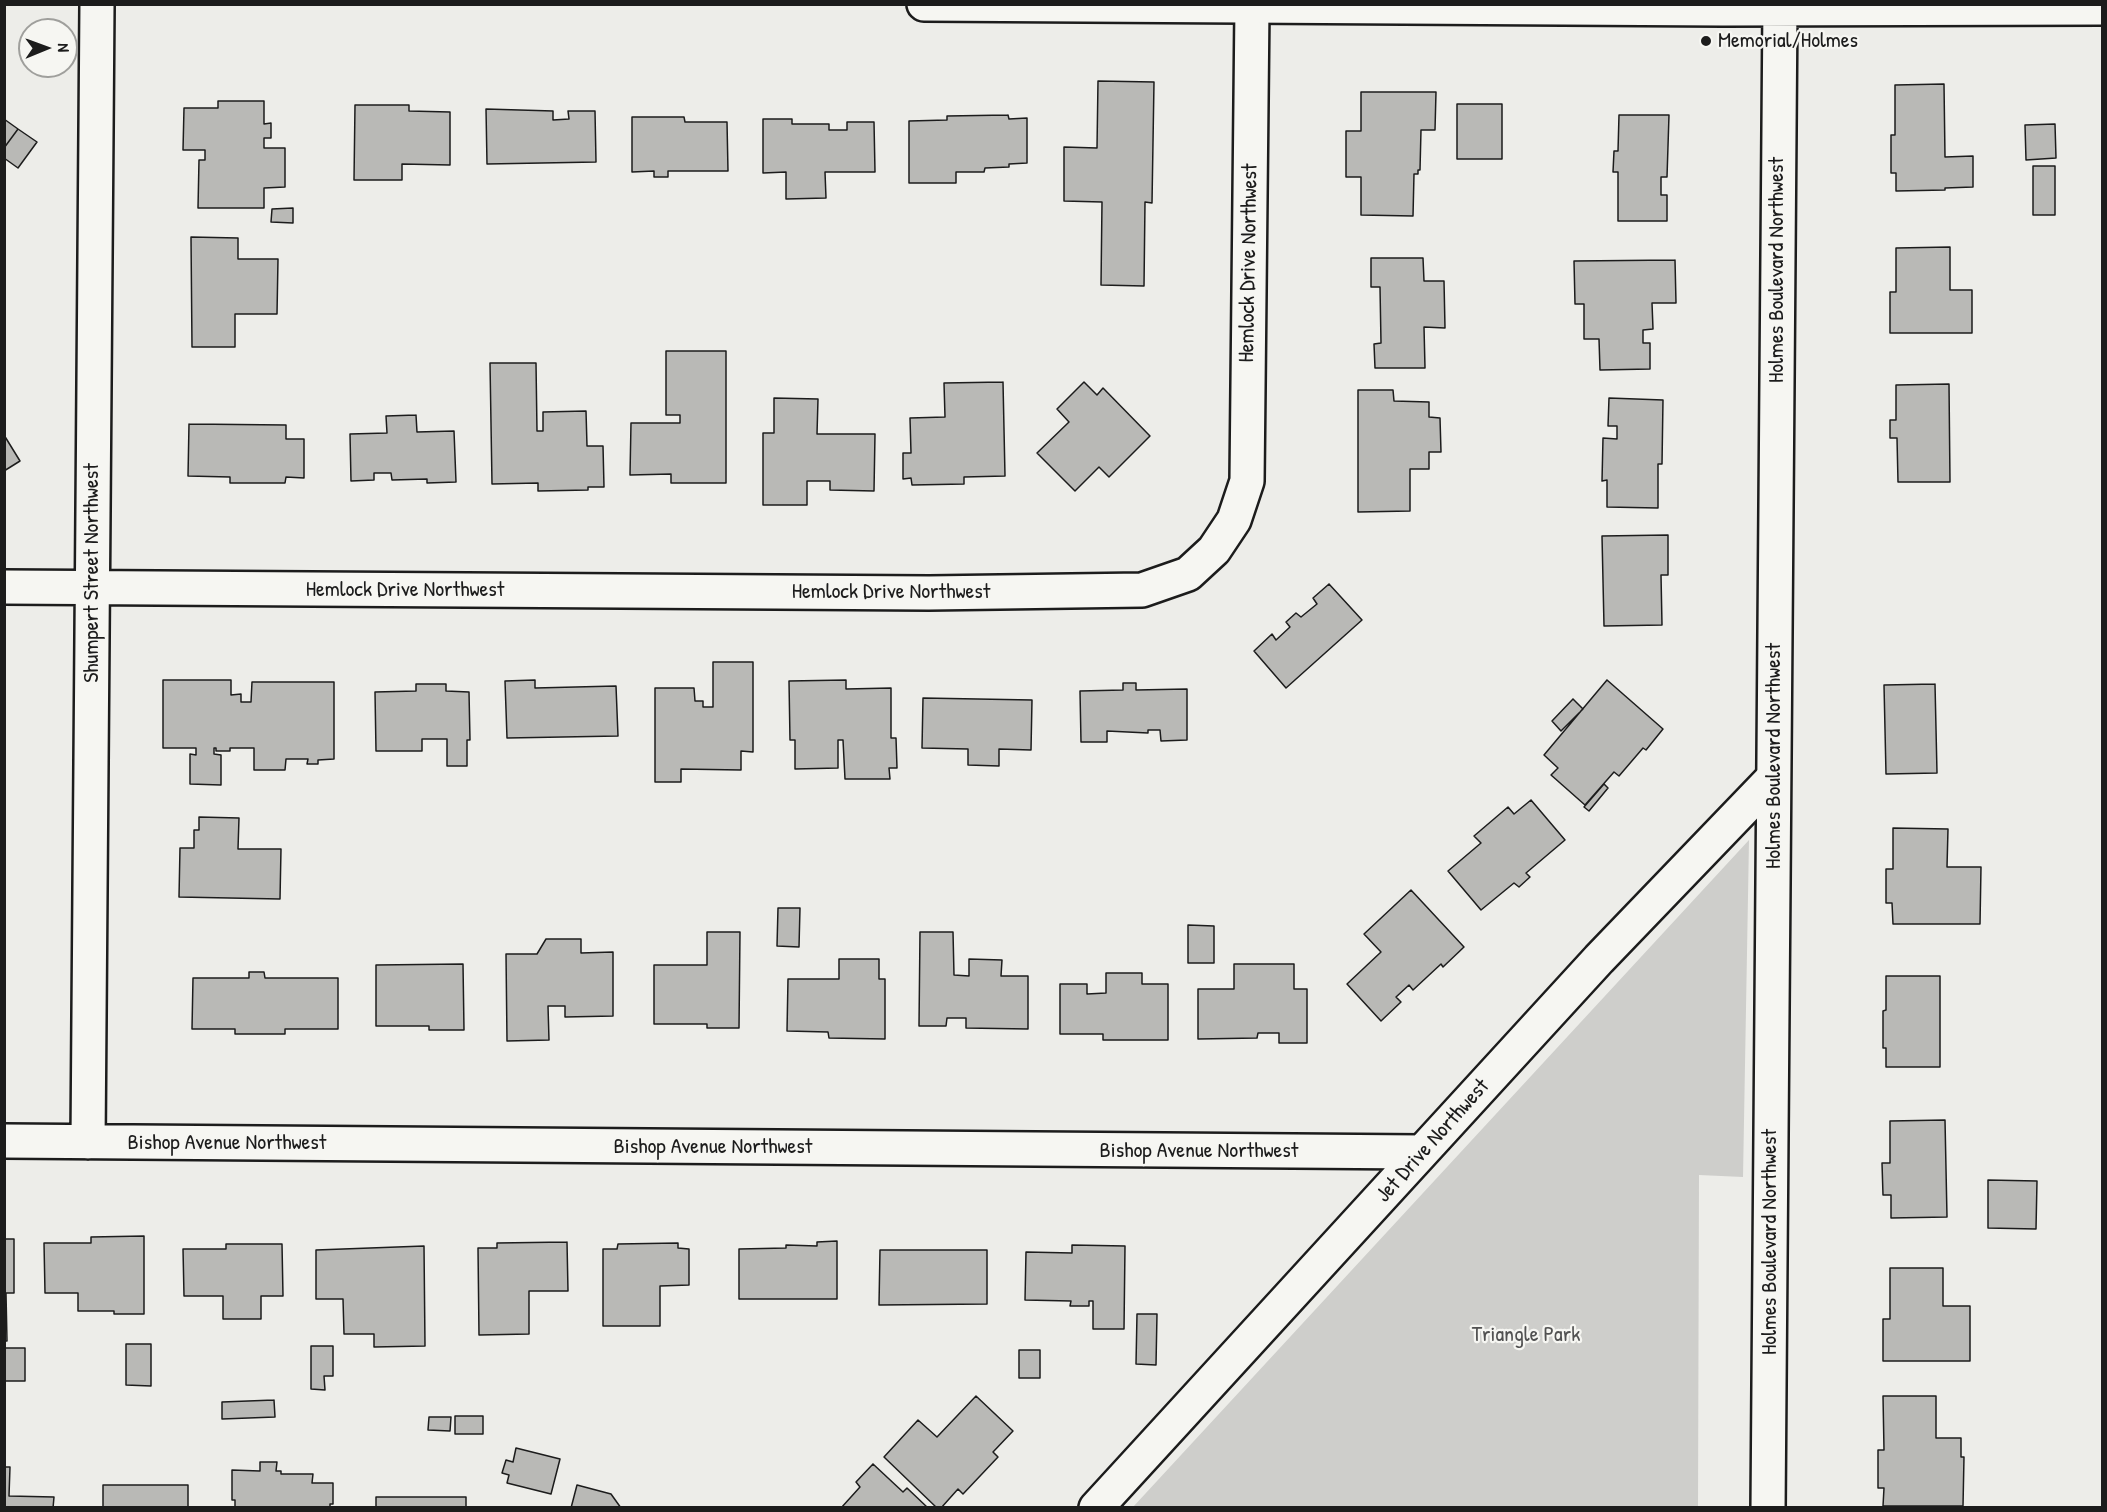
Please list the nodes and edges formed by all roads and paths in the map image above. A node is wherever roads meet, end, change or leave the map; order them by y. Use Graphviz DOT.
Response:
graph roads {
  1 [pos="97,4"];
  2 [pos="924,4"];
  3 [pos="1252,6"];
  4 [pos="1780,7"];
  5 [pos="2103,8"];
  6 [pos="4,587"];
  7 [pos="92,587"];
  8 [pos="1773,778"];
  9 [pos="4,1141"];
  10 [pos="88,1142"];
  11 [pos="1422,1152"];
  12 [pos="1096,1508"];
  13 [pos="1768,1508"];
  1 -- 7 [label="street, Shumpert Street Northwest"];
  2 -- 3 [label="street"];
  3 -- 4 [label="street"];
  3 -- 7 [label="street, Hemlock Drive Northwest"];
  4 -- 5 [label="street"];
  4 -- 8 [label="street, Holmes Boulevard Northwest"];
  6 -- 7 [label="street, Hemlock Drive Northwest"];
  7 -- 10 [label="street, Shumpert Street Northwest"];
  8 -- 11 [label="street, Jet Drive Northwest"];
  8 -- 13 [label="street, Holmes Boulevard Northwest"];
  9 -- 10 [label="street, Bishop Avenue Northwest"];
  10 -- 11 [label="street, Bishop Avenue Northwest"];
  11 -- 12 [label="street, Jet Drive Northwest"];
}
